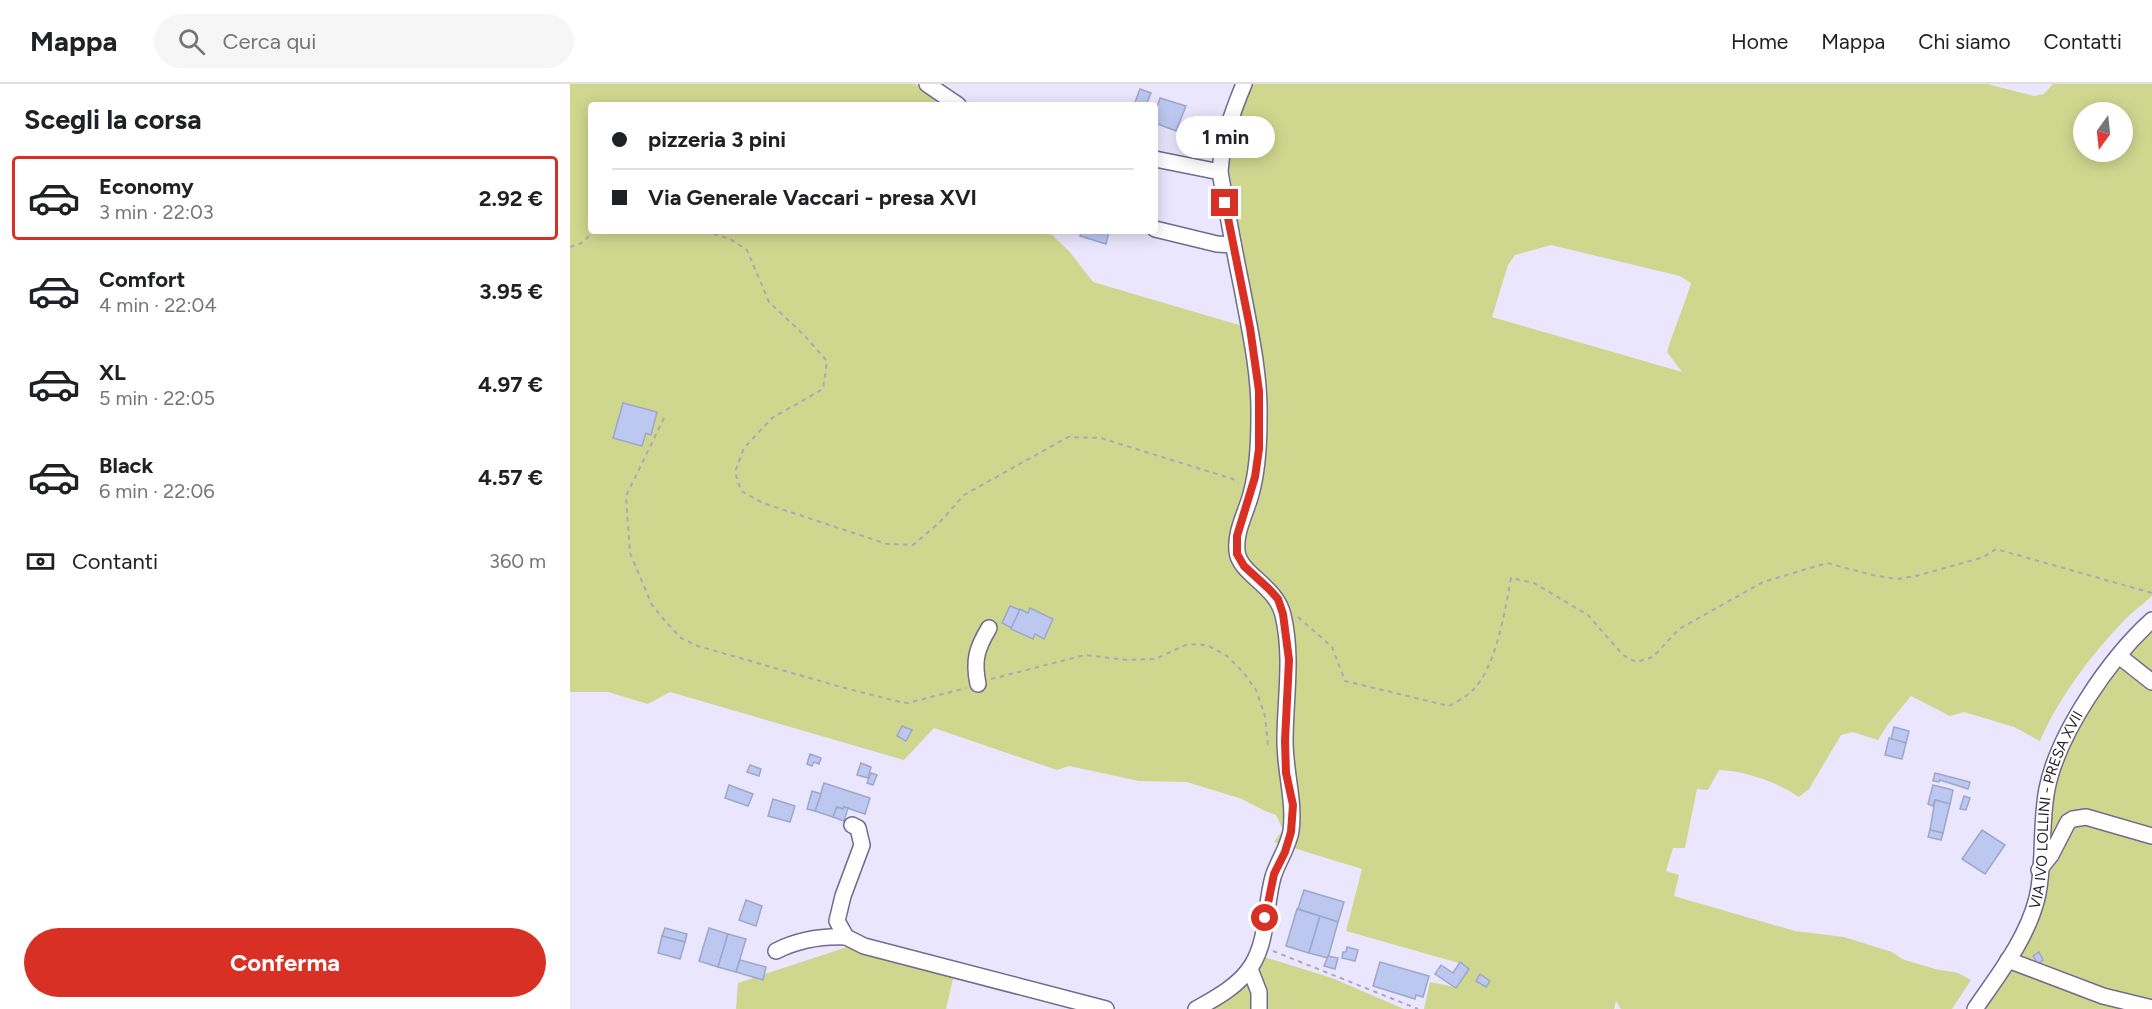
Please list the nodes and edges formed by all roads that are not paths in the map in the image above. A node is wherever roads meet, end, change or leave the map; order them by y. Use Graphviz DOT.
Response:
graph roads {
  1 [pos="927,84"];
  2 [pos="1244,84"];
  3 [pos="954,102"];
  4 [pos="1158,160"];
  5 [pos="1220,172"];
  6 [pos="1158,230"];
  7 [pos="1233,245"];
  8 [pos="2152,620"];
  9 [pos="989,628"];
  10 [pos="2119,656"];
  11 [pos="2152,682"];
  12 [pos="978,684"];
  13 [pos="852,825"];
  14 [pos="2152,836"];
  15 [pos="2039,870"];
  16 [pos="846,937"];
  17 [pos="776,951"];
  18 [pos="2008,960"];
  19 [pos="1250,969"];
  20 [pos="2152,1008"];
  21 [pos="1106,1009"];
  22 [pos="1196,1009"];
  23 [pos="1259,1009"];
  24 [pos="1975,1009"];
  1 -- 3 [label="street"];
  2 -- 5 [label="street"];
  4 -- 5 [label="street"];
  5 -- 7 [label="street"];
  6 -- 7 [label="street"];
  7 -- 19 [label="street"];
  8 -- 10 [label="street, VIA IVO LOLLINI - PRESA XVII"];
  9 -- 12 [label="street"];
  10 -- 11 [label="street"];
  10 -- 15 [label="street, VIA IVO LOLLINI - PRESA XVII"];
  13 -- 16 [label="street"];
  14 -- 15 [label="street"];
  15 -- 18 [label="street, VIA IVO LOLLINI - PRESA XVII"];
  16 -- 17 [label="street"];
  16 -- 21 [label="street"];
  18 -- 20 [label="street"];
  18 -- 24 [label="street, VIA IVO LOLLINI - PRESA XVII"];
  19 -- 22 [label="street"];
  19 -- 23 [label="street"];
}
